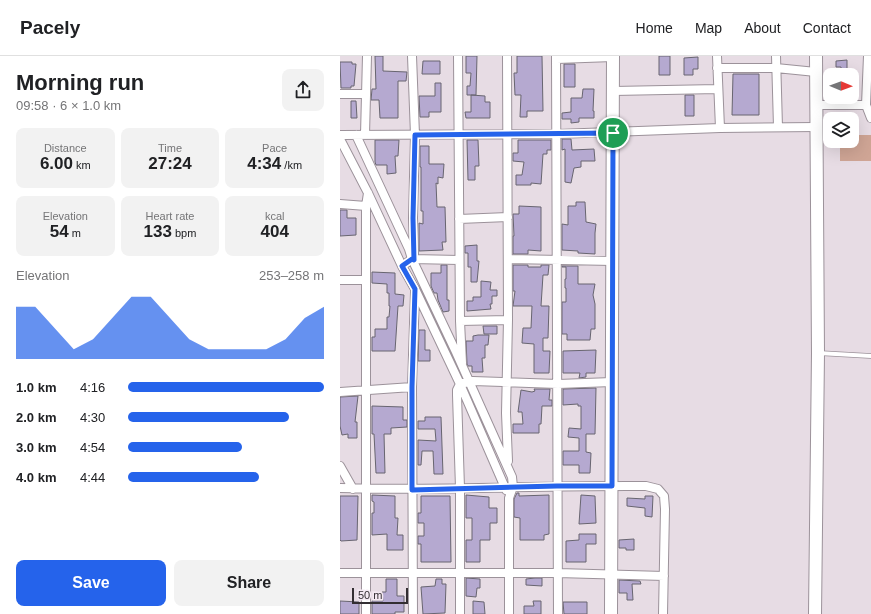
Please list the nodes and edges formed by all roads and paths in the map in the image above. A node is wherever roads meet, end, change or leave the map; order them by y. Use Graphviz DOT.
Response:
graph roads {
  1 [pos="367,56"];
  2 [pos="412,56"];
  3 [pos="458,56"];
  4 [pos="507,56"];
  5 [pos="613,56"];
  6 [pos="717,56"];
  7 [pos="776,56"];
  8 [pos="816,56"];
  9 [pos="868,56"];
  10 [pos="557,58"];
  11 [pos="717,68"];
  12 [pos="776,68"];
  13 [pos="816,72"];
  14 [pos="718,90"];
  15 [pos="613,91"];
  16 [pos="340,94"];
  17 [pos="366,94"];
  18 [pos="866,105"];
  19 [pos="817,106"];
  20 [pos="871,118"];
  21 [pos="778,127"];
  22 [pos="817,127"];
  23 [pos="720,128"];
  24 [pos="613,133"];
  25 [pos="508,134"];
  26 [pos="557,134"];
  27 [pos="340,135"];
  28 [pos="356,135"];
  29 [pos="365,135"];
  30 [pos="415,135"];
  31 [pos="460,135"];
  32 [pos="340,139"];
  33 [pos="368,194"];
  34 [pos="340,204"];
  35 [pos="366,206"];
  36 [pos="508,217"];
  37 [pos="459,219"];
  38 [pos="413,259"];
  39 [pos="460,260"];
  40 [pos="508,260"];
  41 [pos="557,261"];
  42 [pos="613,261"];
  43 [pos="402,266"];
  44 [pos="340,280"];
  45 [pos="366,280"];
  46 [pos="415,289"];
  47 [pos="508,320"];
  48 [pos="460,322"];
  49 [pos="818,353"];
  50 [pos="871,356"];
  51 [pos="462,366"];
  52 [pos="469,381"];
  53 [pos="507,382"];
  54 [pos="612,382"];
  55 [pos="460,384"];
  56 [pos="558,384"];
  57 [pos="412,387"];
  58 [pos="340,392"];
  59 [pos="365,392"];
  60 [pos="340,466"];
  61 [pos="508,467"];
  62 [pos="341,486"];
  63 [pos="557,486"];
  64 [pos="612,486"];
  65 [pos="504,487"];
  66 [pos="513,487"];
  67 [pos="353,488"];
  68 [pos="460,488"];
  69 [pos="366,489"];
  70 [pos="412,490"];
  71 [pos="509,498"];
  72 [pos="366,572"];
  73 [pos="340,573"];
  74 [pos="413,573"];
  75 [pos="459,573"];
  76 [pos="509,573"];
  77 [pos="558,573"];
  78 [pos="611,575"];
  79 [pos="664,576"];
  80 [pos="366,614"];
  81 [pos="413,614"];
  82 [pos="460,614"];
  83 [pos="509,614"];
  84 [pos="558,614"];
  85 [pos="611,614"];
  86 [pos="663,614"];
  87 [pos="815,614"];
  1 -- 17 [label="street"];
  2 -- 30 [label="street"];
  3 -- 31 [label="street"];
  4 -- 25 [label="street"];
  5 -- 10 [label="street"];
  5 -- 15 [label="street"];
  6 -- 11 [label="street"];
  7 -- 12 [label="street"];
  8 -- 13 [label="street"];
  9 -- 18 [label="street"];
  10 -- 26 [label="street"];
  11 -- 12 [label="street"];
  11 -- 14 [label="street"];
  12 -- 13 [label="street"];
  12 -- 21 [label="street"];
  13 -- 19 [label="street"];
  14 -- 15 [label="street"];
  14 -- 23 [label="street"];
  15 -- 24 [label="street"];
  16 -- 17 [label="street"];
  17 -- 29 [label="street"];
  18 -- 19 [label="street"];
  18 -- 20 [label="street"];
  19 -- 22 [label="street"];
  21 -- 22 [label="street"];
  21 -- 23 [label="street"];
  22 -- 49 [label="street"];
  23 -- 24 [label="street"];
  24 -- 26 [label="street"];
  24 -- 42 [label="street"];
  25 -- 26 [label="street"];
  25 -- 31 [label="street"];
  25 -- 36 [label="street"];
  26 -- 41 [label="street"];
  27 -- 28 [label="street"];
  28 -- 29 [label="street"];
  28 -- 38 [label="street"];
  29 -- 30 [label="street"];
  30 -- 31 [label="street"];
  30 -- 38 [label="street"];
  31 -- 37 [label="street"];
  32 -- 33 [label="street"];
  33 -- 35 [label="street"];
  33 -- 43 [label="street"];
  34 -- 35 [label="street"];
  35 -- 45 [label="street"];
  36 -- 37 [label="street"];
  36 -- 40 [label="street"];
  37 -- 39 [label="street"];
  38 -- 39 [label="street"];
  38 -- 43 [label="street"];
  38 -- 51 [label="street"];
  39 -- 48 [label="street"];
  40 -- 41 [label="street"];
  40 -- 47 [label="street"];
  41 -- 42 [label="street"];
  41 -- 56 [label="street"];
  42 -- 54 [label="street"];
  43 -- 46 [label="street"];
  44 -- 45 [label="street"];
  45 -- 59 [label="street"];
  46 -- 55 [label="street"];
  46 -- 57 [label="street"];
  47 -- 48 [label="street"];
  47 -- 53 [label="street"];
  48 -- 51 [label="street"];
  49 -- 50 [label="lane"];
  49 -- 87 [label="street"];
  51 -- 52 [label="street"];
  52 -- 53 [label="street"];
  52 -- 55 [label="street"];
  52 -- 61 [label="street"];
  53 -- 56 [label="street"];
  53 -- 61 [label="street"];
  54 -- 56 [label="street"];
  54 -- 64 [label="street"];
  55 -- 65 [label="street"];
  55 -- 68 [label="street"];
  56 -- 63 [label="street"];
  57 -- 59 [label="street"];
  57 -- 70 [label="street"];
  58 -- 59 [label="street"];
  59 -- 69 [label="street"];
  60 -- 67 [label="street"];
  61 -- 66 [label="street"];
  62 -- 67 [label="street"];
  63 -- 64 [label="street"];
  63 -- 66 [label="street"];
  63 -- 77 [label="street"];
  64 -- 78 [label="street"];
  64 -- 79 [label="street"];
  65 -- 66 [label="street"];
  65 -- 68 [label="street"];
  65 -- 71 [label="street"];
  66 -- 71 [label="street"];
  67 -- 69 [label="street"];
  68 -- 70 [label="street"];
  68 -- 75 [label="street"];
  69 -- 70 [label="street"];
  69 -- 72 [label="street"];
  70 -- 74 [label="street"];
  71 -- 76 [label="street"];
  72 -- 73 [label="street"];
  72 -- 74 [label="street"];
  72 -- 80 [label="street"];
  74 -- 75 [label="street"];
  74 -- 81 [label="street"];
  75 -- 76 [label="street"];
  75 -- 82 [label="street"];
  76 -- 77 [label="street"];
  76 -- 83 [label="street"];
  77 -- 78 [label="street"];
  77 -- 84 [label="street"];
  78 -- 79 [label="street"];
  78 -- 85 [label="street"];
  79 -- 86 [label="street"];
}
